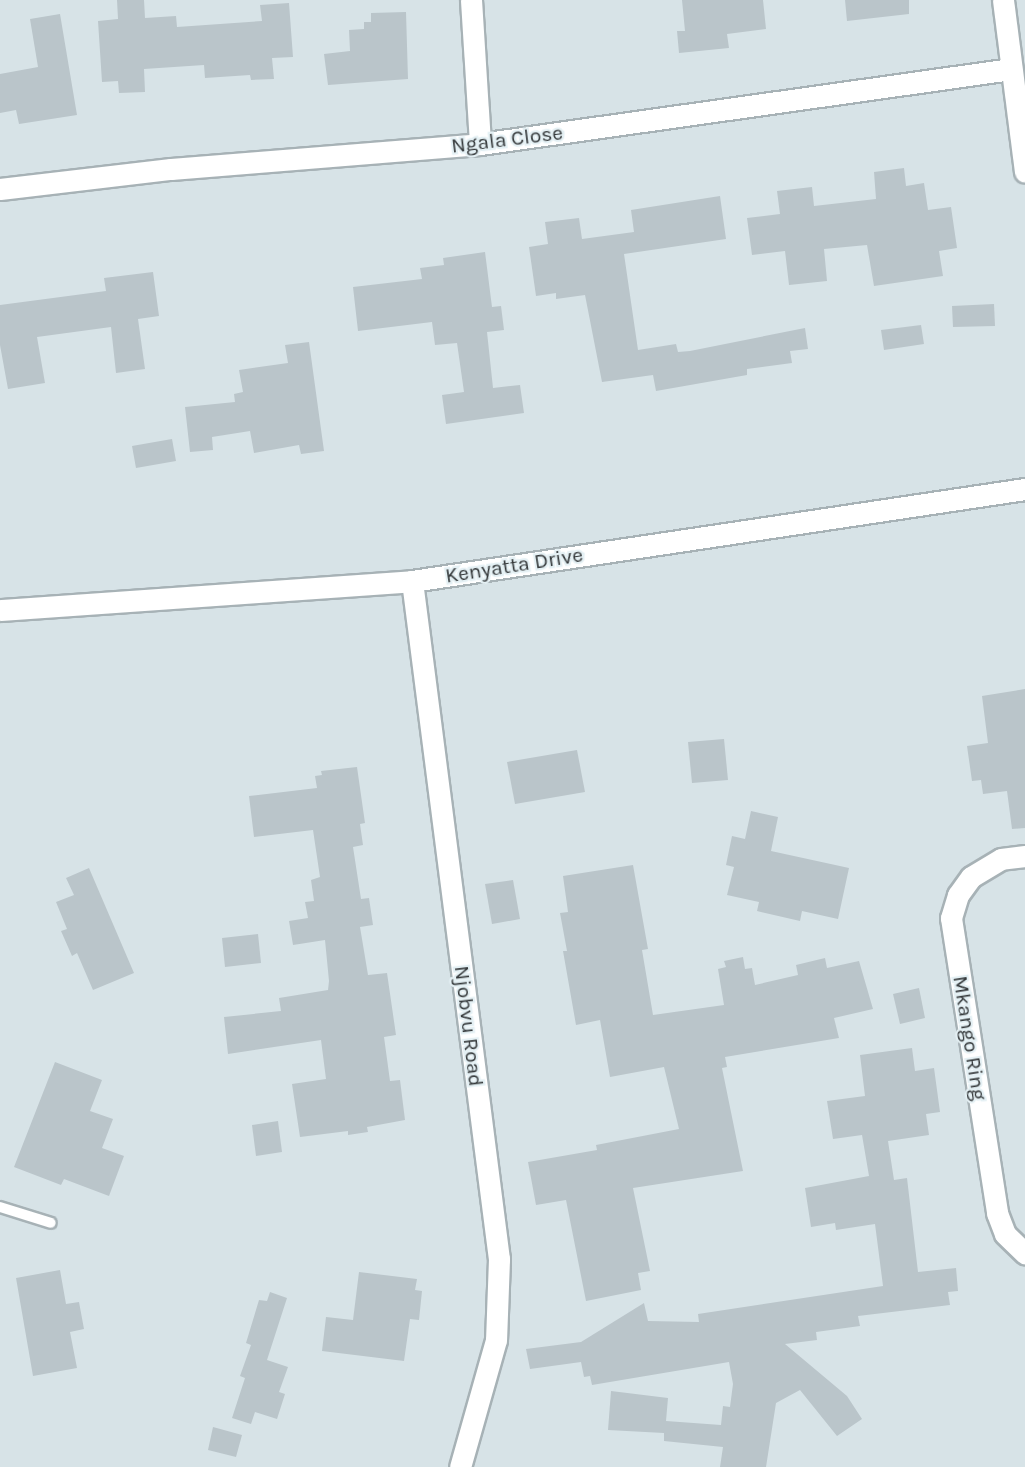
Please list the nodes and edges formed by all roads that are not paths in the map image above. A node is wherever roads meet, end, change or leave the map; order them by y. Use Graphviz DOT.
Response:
graph roads {
  1 [pos="471,0"];
  2 [pos="1003,0"];
  3 [pos="1011,69"];
  4 [pos="1020,97"];
  5 [pos="480,144"];
  6 [pos="1025,172"];
  7 [pos="0,189"];
  8 [pos="1025,489"];
  9 [pos="412,581"];
  10 [pos="0,610"];
  11 [pos="1025,856"];
  12 [pos="0,1208"];
  13 [pos="51,1223"];
  14 [pos="1025,1253"];
  15 [pos="460,1467"];
  1 -- 5 [label="street"];
  2 -- 3 [label="street"];
  3 -- 4 [label="street"];
  3 -- 5 [label="street, Ngala Close"];
  4 -- 6 [label="street"];
  5 -- 7 [label="street, Ngala Close"];
  8 -- 9 [label="street, Kenyatta Drive"];
  9 -- 10 [label="street, Kenyatta Drive"];
  9 -- 15 [label="street, Njobvu Road"];
  11 -- 14 [label="street, Mkango Ring"];
  12 -- 13 [label="lane"];
}
